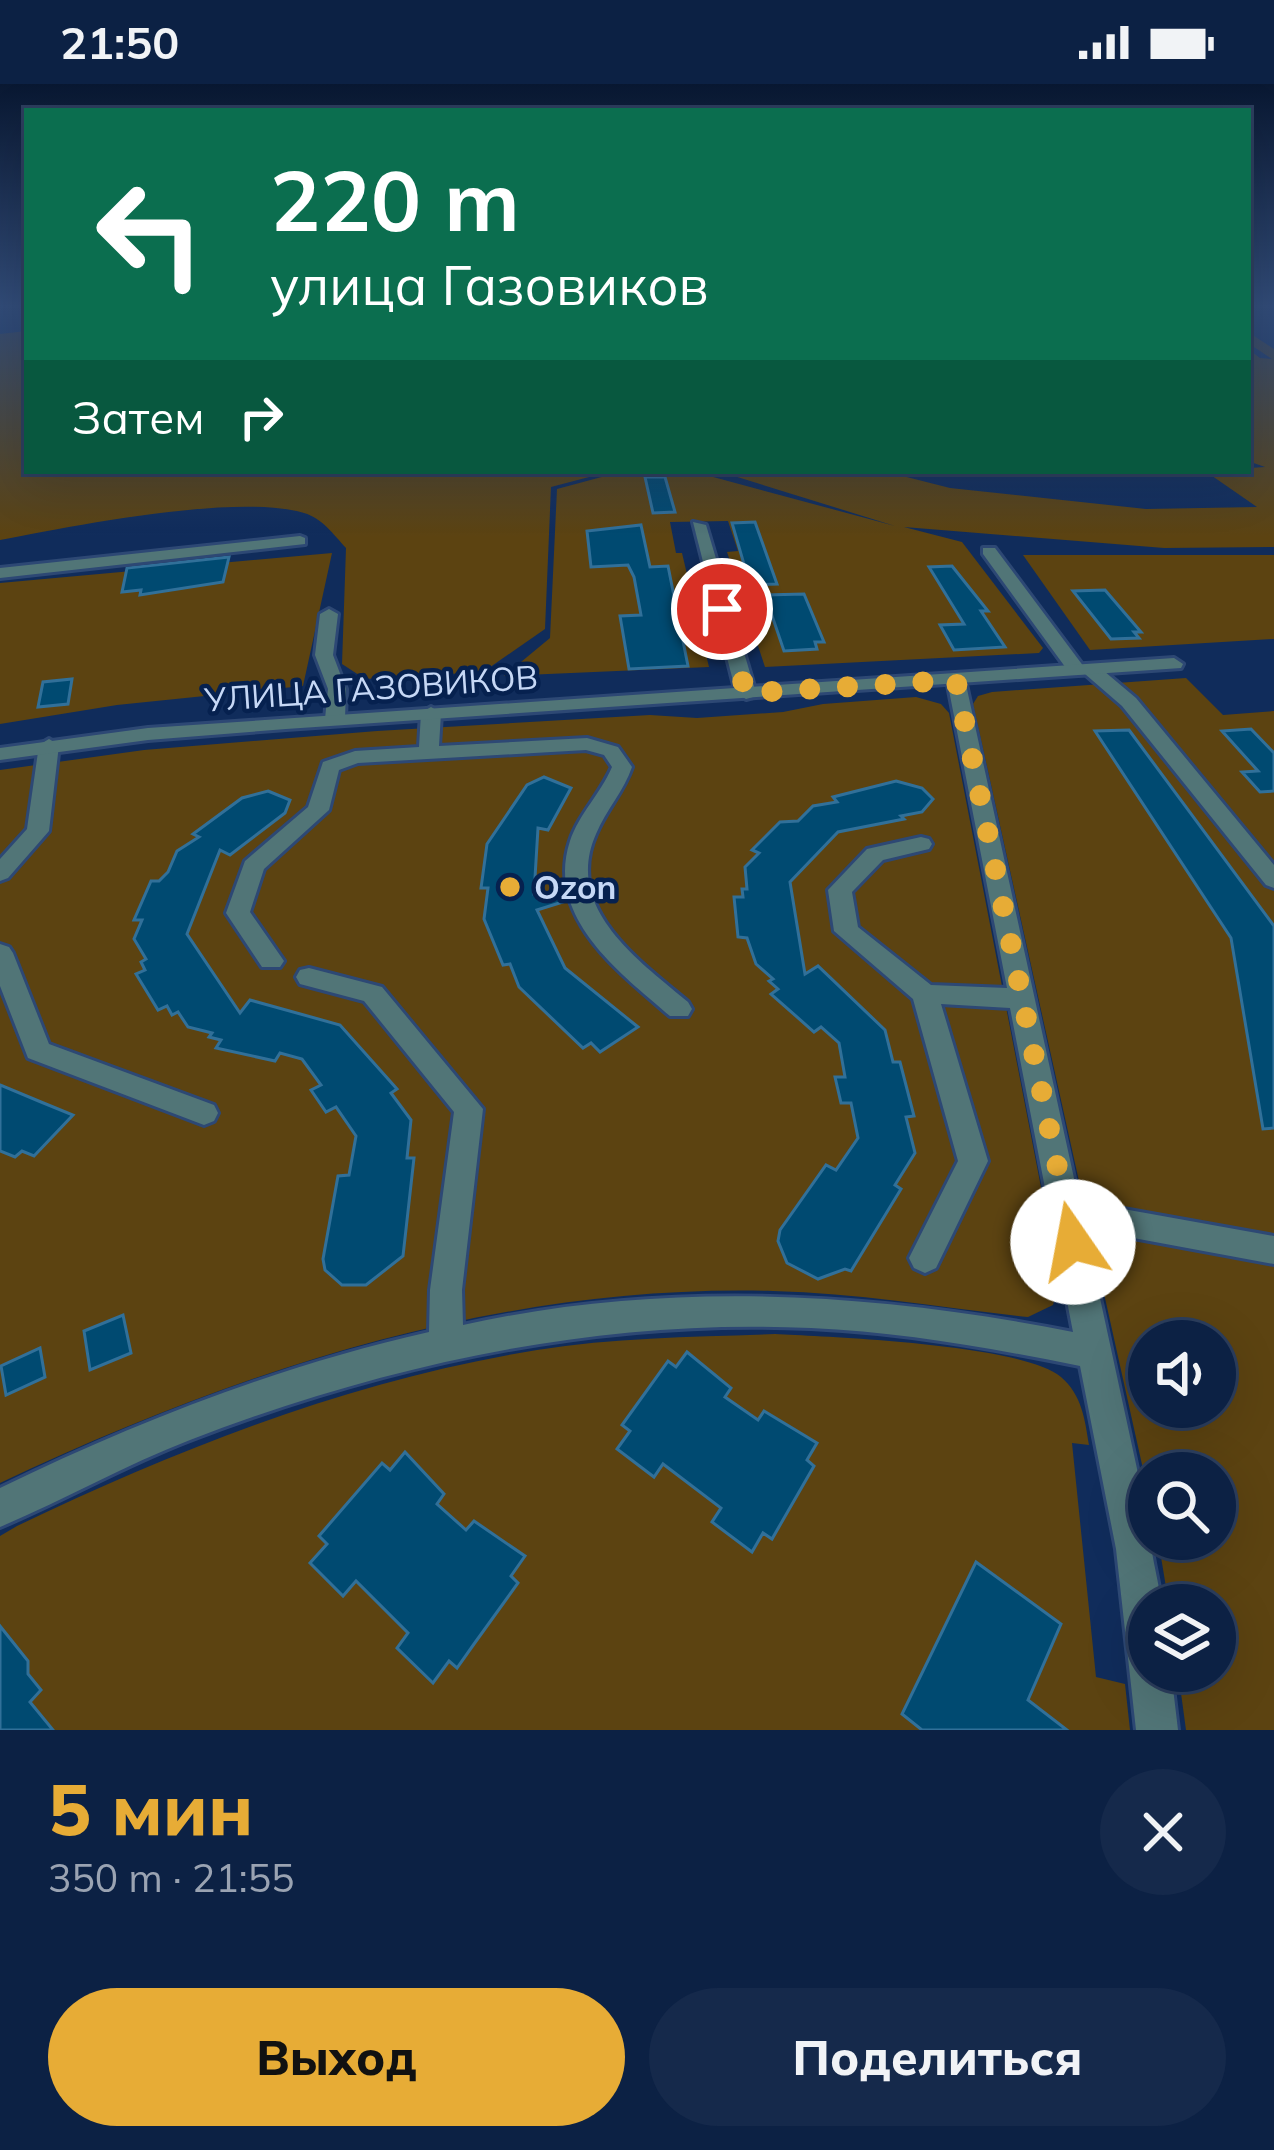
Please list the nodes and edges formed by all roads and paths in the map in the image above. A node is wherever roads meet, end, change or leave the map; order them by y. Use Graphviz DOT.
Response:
graph roads {
  1 [pos="698,525"];
  2 [pos="300,541"];
  3 [pos="989,551"];
  4 [pos="0,573"];
  5 [pos="329,614"];
  6 [pos="1174,664"];
  7 [pos="1084,671"];
  8 [pos="956,680"];
  9 [pos="746,693"];
  10 [pos="431,713"];
  11 [pos="334,719"];
  12 [pos="50,746"];
  13 [pos="429,752"];
  14 [pos="0,754"];
  15 [pos="921,844"];
  16 [pos="0,873"];
  17 [pos="1274,880"];
  18 [pos="0,953"];
  19 [pos="271,961"];
  20 [pos="309,977"];
  21 [pos="925,994"];
  22 [pos="1023,999"];
  23 [pos="679,1009"];
  24 [pos="203,1113"];
  25 [pos="1066,1212"];
  26 [pos="1274,1250"];
  27 [pos="925,1258"];
  28 [pos="446,1343"];
  29 [pos="1096,1353"];
  30 [pos="0,1508"];
  31 [pos="1139,1584"];
  32 [pos="1152,1692"];
  33 [pos="1157,1730"];
  1 -- 9 [label="street"];
  2 -- 4 [label="street"];
  3 -- 7 [label="street"];
  5 -- 11 [label="street"];
  6 -- 7 [label="street, УЛИЦА ГАЗОВИКОВ"];
  7 -- 8 [label="street, УЛИЦА ГАЗОВИКОВ"];
  7 -- 17 [label="street"];
  8 -- 9 [label="street, УЛИЦА ГАЗОВИКОВ"];
  8 -- 22 [label="street"];
  9 -- 10 [label="street, УЛИЦА ГАЗОВИКОВ"];
  10 -- 11 [label="street, УЛИЦА ГАЗОВИКОВ"];
  10 -- 13 [label="street"];
  11 -- 12 [label="street, УЛИЦА ГАЗОВИКОВ"];
  12 -- 14 [label="street, УЛИЦА ГАЗОВИКОВ"];
  12 -- 16 [label="street"];
  13 -- 19 [label="street"];
  13 -- 23 [label="street"];
  15 -- 21 [label="street"];
  18 -- 24 [label="street"];
  20 -- 28 [label="street"];
  21 -- 22 [label="street"];
  21 -- 27 [label="street"];
  22 -- 25 [label="street"];
  25 -- 26 [label="street"];
  25 -- 29 [label="street"];
  28 -- 29 [label="street"];
  28 -- 30 [label="street"];
  29 -- 31 [label="street"];
  32 -- 33 [label="street"];
}
